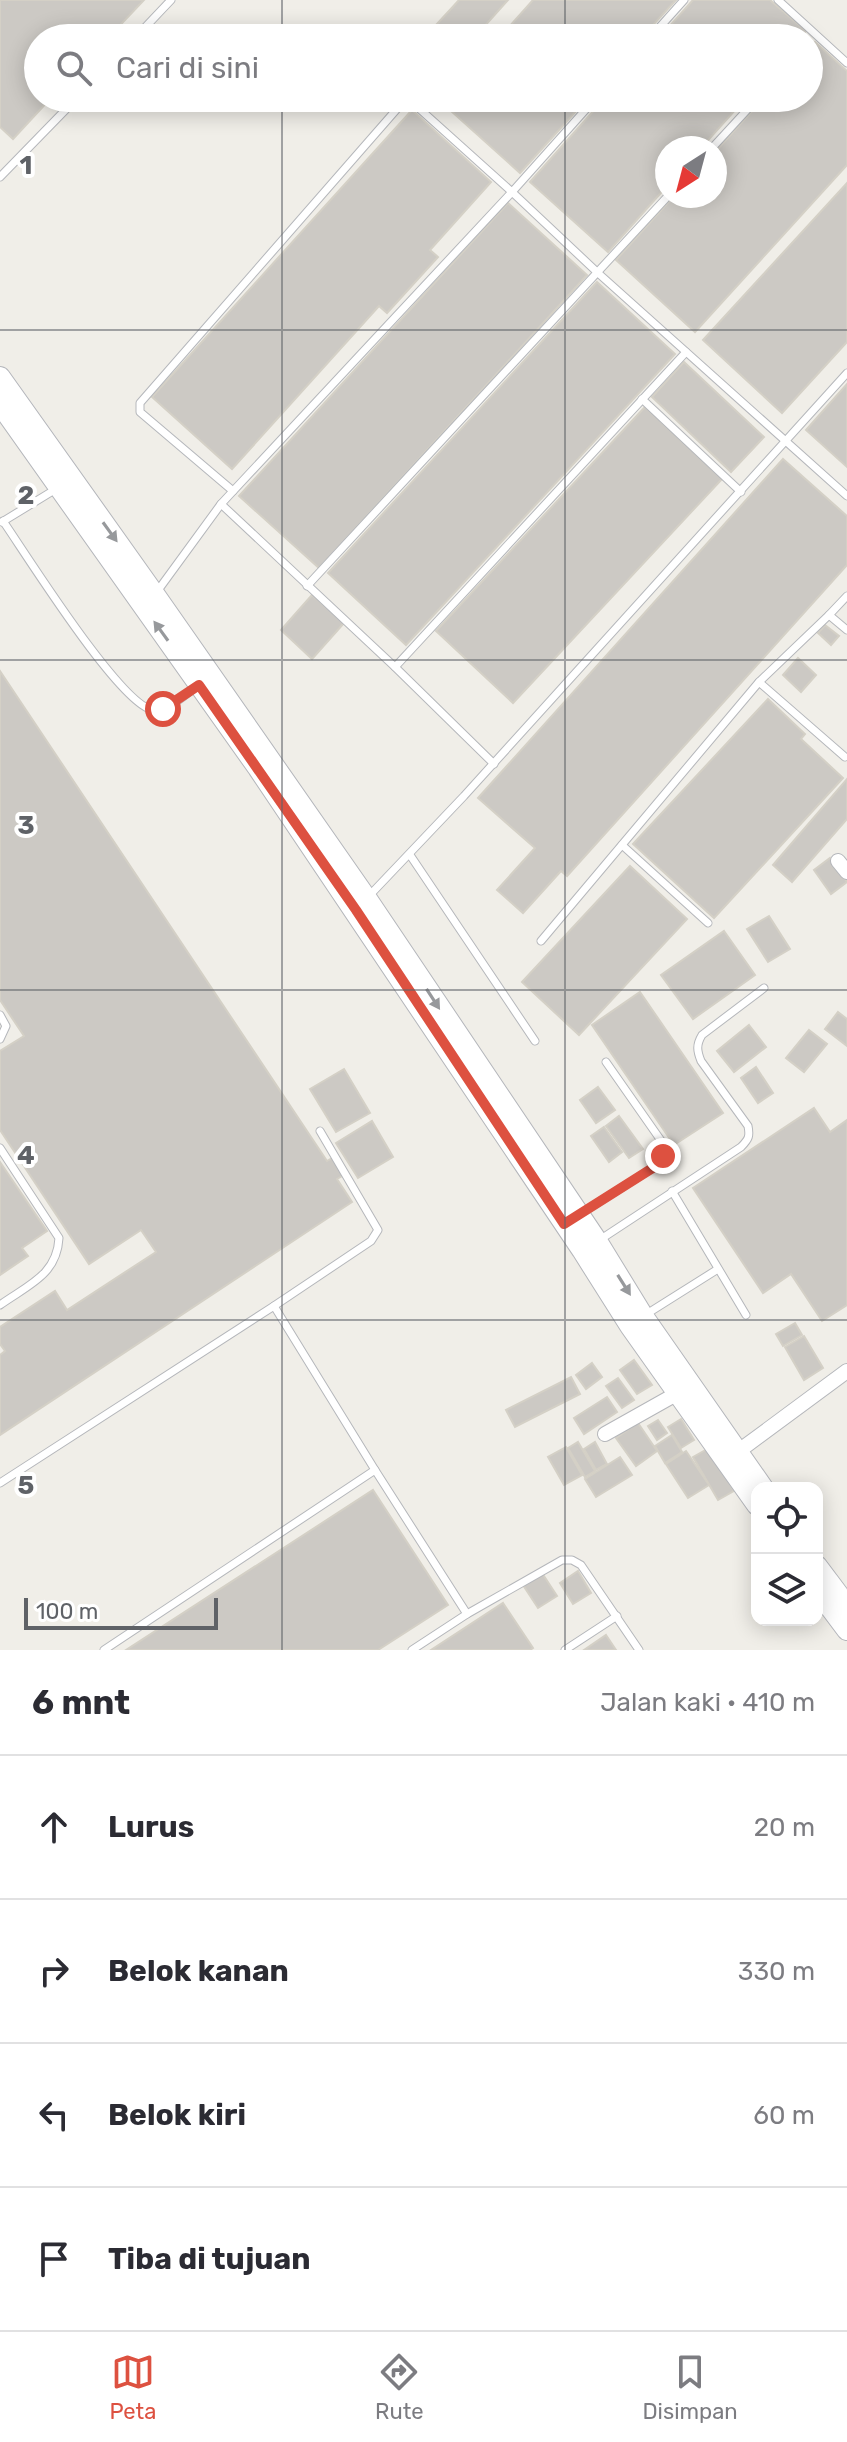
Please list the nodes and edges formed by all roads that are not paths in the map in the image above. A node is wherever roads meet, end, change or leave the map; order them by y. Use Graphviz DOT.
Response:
graph roads {
  1 [pos="171,0"];
  2 [pos="684,0"];
  3 [pos="778,0"];
  4 [pos="148,24"];
  5 [pos="663,24"];
  6 [pos="804,24"];
  7 [pos="823,41"];
  8 [pos="847,63"];
  9 [pos="63,112"];
  10 [pos="394,112"];
  11 [pos="423,112"];
  12 [pos="583,112"];
  13 [pos="745,112"];
  14 [pos="723,136"];
  15 [pos="0,177"];
  16 [pos="512,192"];
  17 [pos="657,208"];
  18 [pos="598,273"];
  19 [pos="686,352"];
  20 [pos="847,373"];
  21 [pos="0,377"];
  22 [pos="642,399"];
  23 [pos="0,404"];
  24 [pos="785,442"];
  25 [pos="66,484"];
  26 [pos="233,491"];
  27 [pos="741,492"];
  28 [pos="847,496"];
  29 [pos="221,504"];
  30 [pos="2,522"];
  31 [pos="307,586"];
  32 [pos="155,595"];
  33 [pos="847,596"];
  34 [pos="829,615"];
  35 [pos="847,630"];
  36 [pos="395,667"];
  37 [pos="759,682"];
  38 [pos="199,685"];
  39 [pos="845,757"];
  40 [pos="494,764"];
  41 [pos="622,845"];
  42 [pos="410,855"];
  43 [pos="361,904"];
  44 [pos="708,923"];
  45 [pos="541,941"];
  46 [pos="764,988"];
  47 [pos="0,1015"];
  48 [pos="0,1039"];
  49 [pos="535,1041"];
  50 [pos="606,1062"];
  51 [pos="320,1131"];
  52 [pos="0,1148"];
  53 [pos="672,1191"];
  54 [pos="571,1220"];
  55 [pos="590,1246"];
  56 [pos="718,1269"];
  57 [pos="0,1305"];
  58 [pos="274,1306"];
  59 [pos="746,1315"];
  60 [pos="643,1316"];
  61 [pos="847,1371"];
  62 [pos="678,1393"];
  63 [pos="605,1434"];
  64 [pos="732,1456"];
  65 [pos="375,1470"];
  66 [pos="757,1482"];
  67 [pos="0,1483"];
  68 [pos="751,1493"];
  69 [pos="823,1574"];
  70 [pos="823,1598"];
  71 [pos="847,1606"];
  72 [pos="467,1614"];
  73 [pos="617,1616"];
  74 [pos="847,1630"];
  75 [pos="104,1650"];
  76 [pos="412,1650"];
  77 [pos="565,1650"];
  78 [pos="639,1650"];
  1 -- 4 [label="lane"];
  2 -- 5 [label="lane"];
  3 -- 6 [label="lane"];
  7 -- 8 [label="lane"];
  9 -- 15 [label="lane"];
  10 -- 26 [label="lane"];
  11 -- 16 [label="lane"];
  12 -- 16 [label="lane"];
  13 -- 14 [label="lane"];
  16 -- 18 [label="lane"];
  16 -- 26 [label="lane"];
  17 -- 18 [label="lane"];
  18 -- 19 [label="lane"];
  18 -- 31 [label="lane"];
  19 -- 22 [label="lane"];
  19 -- 24 [label="lane"];
  20 -- 24 [label="lane"];
  21 -- 25 [label="street"];
  22 -- 27 [label="lane"];
  22 -- 36 [label="lane"];
  23 -- 25 [label="street"];
  24 -- 27 [label="lane"];
  24 -- 28 [label="lane"];
  25 -- 30 [label="lane"];
  25 -- 32 [label="street, one-way"];
  38 -- 25 [label="street, one-way"];
  26 -- 29 [label="lane"];
  27 -- 40 [label="lane"];
  29 -- 31 [label="lane"];
  29 -- 32 [label="lane"];
  30 -- 38 [label="lane"];
  31 -- 36 [label="lane"];
  32 -- 43 [label="street"];
  33 -- 34 [label="lane"];
  34 -- 35 [label="lane"];
  34 -- 37 [label="lane"];
  36 -- 40 [label="lane"];
  37 -- 39 [label="lane"];
  37 -- 41 [label="lane"];
  38 -- 43 [label="street"];
  40 -- 42 [label="lane"];
  41 -- 44 [label="lane"];
  41 -- 45 [label="lane"];
  42 -- 43 [label="lane"];
  42 -- 49 [label="lane"];
  43 -- 54 [label="street"];
  46 -- 53 [label="lane"];
  47 -- 48 [label="lane"];
  50 -- 54 [label="lane"];
  51 -- 58 [label="lane"];
  52 -- 57 [label="lane"];
  53 -- 55 [label="lane"];
  53 -- 56 [label="lane"];
  54 -- 55 [label="street"];
  55 -- 60 [label="street, one-way"];
  55 -- 62 [label="street"];
  56 -- 59 [label="lane"];
  56 -- 60 [label="lane"];
  58 -- 65 [label="lane"];
  58 -- 67 [label="lane"];
  60 -- 64 [label="street"];
  61 -- 64 [label="street"];
  62 -- 63 [label="street"];
  62 -- 64 [label="street"];
  64 -- 66 [label="street"];
  64 -- 68 [label="street"];
  65 -- 72 [label="lane"];
  65 -- 75 [label="lane"];
  69 -- 71 [label="street"];
  70 -- 74 [label="street"];
  72 -- 73 [label="lane"];
  72 -- 76 [label="lane"];
  73 -- 77 [label="lane"];
  73 -- 78 [label="lane"];
}
